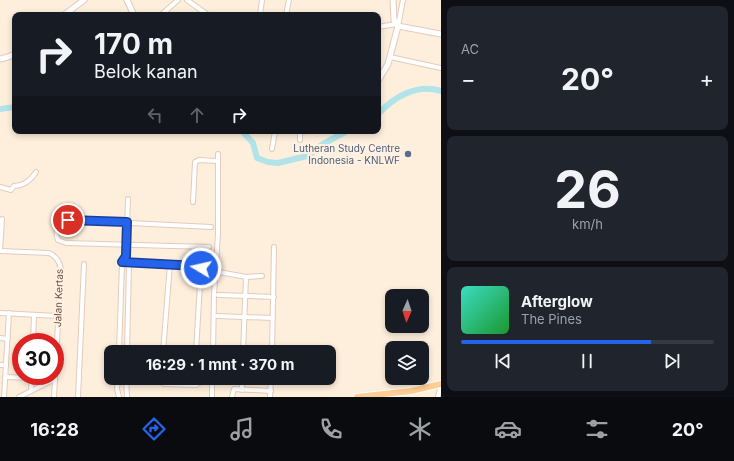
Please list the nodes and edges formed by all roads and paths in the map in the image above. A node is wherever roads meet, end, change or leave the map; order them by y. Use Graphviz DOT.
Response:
graph roads {
  1 [pos="127,0"];
  2 [pos="178,0"];
  3 [pos="187,0"];
  4 [pos="262,0"];
  5 [pos="288,0"];
  6 [pos="393,0"];
  7 [pos="403,0"];
  8 [pos="82,1"];
  9 [pos="68,12"];
  10 [pos="133,12"];
  11 [pos="164,12"];
  12 [pos="204,12"];
  13 [pos="260,12"];
  14 [pos="286,12"];
  15 [pos="397,25"];
  16 [pos="381,27"];
  17 [pos="441,34"];
  18 [pos="12,55"];
  19 [pos="390,57"];
  20 [pos="0,59"];
  21 [pos="441,68"];
  22 [pos="381,77"];
  23 [pos="274,134"];
  24 [pos="300,134"];
  25 [pos="300,140"];
  26 [pos="272,149"];
  27 [pos="218,154"];
  28 [pos="218,161"];
  29 [pos="36,172"];
  30 [pos="0,187"];
  31 [pos="128,199"];
  32 [pos="193,202"];
  33 [pos="2,219"];
  34 [pos="127,221"];
  35 [pos="211,227"];
  36 [pos="126,245"];
  37 [pos="209,247"];
  38 [pos="274,247"];
  39 [pos="0,251"];
  40 [pos="126,256"];
  41 [pos="122,262"];
  42 [pos="129,263"];
  43 [pos="84,264"];
  44 [pos="170,264"];
  45 [pos="219,272"];
  46 [pos="262,276"];
  47 [pos="246,277"];
  48 [pos="218,295"];
  49 [pos="245,296"];
  50 [pos="274,297"];
  51 [pos="0,312"];
  52 [pos="9,313"];
  53 [pos="34,314"];
  54 [pos="58,316"];
  55 [pos="217,316"];
  56 [pos="244,317"];
  57 [pos="273,318"];
  58 [pos="120,329"];
  59 [pos="127,329"];
  60 [pos="33,333"];
  61 [pos="57,333"];
  62 [pos="0,338"];
  63 [pos="8,339"];
  64 [pos="119,345"];
  65 [pos="126,345"];
  66 [pos="164,345"];
  67 [pos="196,345"];
  68 [pos="213,345"];
  69 [pos="243,345"];
  70 [pos="272,345"];
  71 [pos="0,365"];
  72 [pos="6,365"];
  73 [pos="5,377"];
  74 [pos="12,377"];
  75 [pos="441,384"];
  76 [pos="31,385"];
  77 [pos="43,385"];
  78 [pos="55,385"];
  79 [pos="117,385"];
  80 [pos="126,385"];
  81 [pos="212,385"];
  82 [pos="242,385"];
  83 [pos="271,385"];
  84 [pos="2,388"];
  85 [pos="242,390"];
  86 [pos="31,391"];
  87 [pos="271,391"];
  88 [pos="4,397"];
  89 [pos="19,397"];
  90 [pos="54,397"];
  91 [pos="78,397"];
  92 [pos="119,397"];
  93 [pos="127,397"];
  94 [pos="212,397"];
  95 [pos="232,397"];
  96 [pos="270,397"];
  97 [pos="357,397"];
  98 [pos="438,397"];
  1 -- 10 [label="street"];
  2 -- 11 [label="street"];
  3 -- 12 [label="street"];
  4 -- 13 [label="street"];
  5 -- 14 [label="street"];
  6 -- 15 [label="street"];
  7 -- 15 [label="street"];
  8 -- 9 [label="street"];
  15 -- 16 [label="street"];
  15 -- 17 [label="street"];
  15 -- 19 [label="street"];
  18 -- 20 [label="street"];
  19 -- 21 [label="street"];
  19 -- 22 [label="street"];
  23 -- 26 [label="street"];
  24 -- 25 [label="street"];
  27 -- 28 [label="street"];
  28 -- 32 [label="street"];
  28 -- 68 [label="street"];
  29 -- 30 [label="street"];
  31 -- 34 [label="street"];
  33 -- 39 [label="street"];
  34 -- 35 [label="street"];
  34 -- 36 [label="street"];
  34 -- 36 [label="street"];
  36 -- 37 [label="street"];
  36 -- 40 [label="street"];
  38 -- 50 [label="street"];
  39 -- 54 [label="street, Jalan Kertas"];
  40 -- 41 [label="street"];
  40 -- 42 [label="street"];
  41 -- 42 [label="street"];
  41 -- 58 [label="street"];
  42 -- 44 [label="street"];
  42 -- 59 [label="street"];
  43 -- 91 [label="street"];
  44 -- 66 [label="street"];
  44 -- 67 [label="street"];
  45 -- 47 [label="street"];
  46 -- 47 [label="street"];
  47 -- 49 [label="street"];
  48 -- 49 [label="street"];
  49 -- 50 [label="street"];
  49 -- 56 [label="street"];
  50 -- 57 [label="street"];
  51 -- 52 [label="street"];
  52 -- 53 [label="street"];
  52 -- 63 [label="street"];
  53 -- 54 [label="street"];
  53 -- 60 [label="street"];
  54 -- 61 [label="street, Jalan Kertas"];
  55 -- 56 [label="street"];
  56 -- 57 [label="street"];
  56 -- 69 [label="street"];
  57 -- 70 [label="street"];
  58 -- 59 [label="street"];
  58 -- 64 [label="street"];
  59 -- 65 [label="street"];
  62 -- 63 [label="street"];
  63 -- 72 [label="street"];
  71 -- 72 [label="street"];
  72 -- 73 [label="street"];
  73 -- 74 [label="street"];
  73 -- 84 [label="street"];
  75 -- 97 [label="main road"];
  75 -- 98 [label="street"];
  76 -- 86 [label="street"];
  77 -- 86 [label="street"];
  78 -- 90 [label="street, Jalan Kertas"];
  79 -- 92 [label="street"];
  80 -- 93 [label="street"];
  81 -- 94 [label="street"];
  82 -- 85 [label="street"];
  83 -- 87 [label="street"];
  84 -- 88 [label="street"];
  85 -- 87 [label="street"];
  85 -- 95 [label="street"];
  86 -- 89 [label="street"];
  87 -- 96 [label="street"];
}
